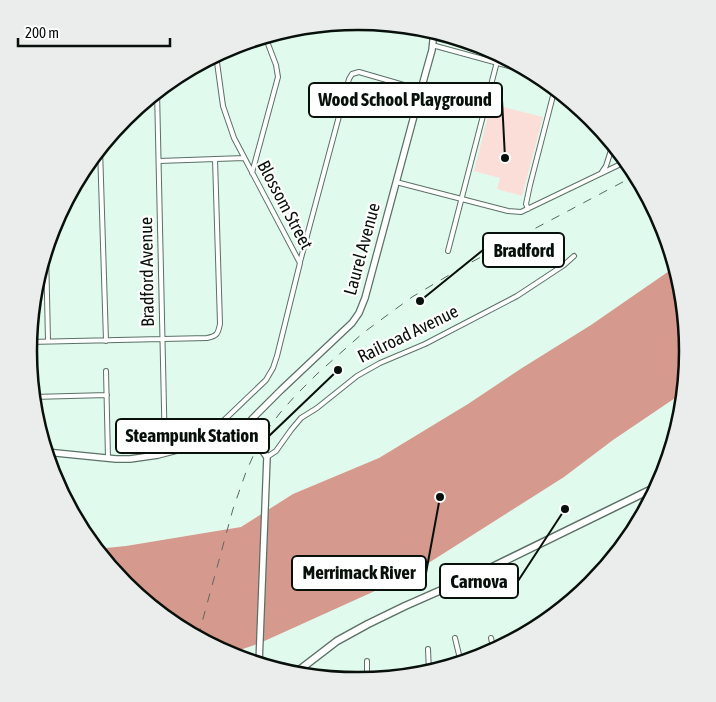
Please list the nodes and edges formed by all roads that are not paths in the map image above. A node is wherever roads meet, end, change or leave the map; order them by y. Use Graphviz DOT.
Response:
graph roads {
  1 [pos="433,39"];
  2 [pos="268,43"];
  3 [pos="432,46"];
  4 [pos="217,63"];
  5 [pos="496,64"];
  6 [pos="507,67"];
  7 [pos="421,90"];
  8 [pos="553,96"];
  9 [pos="157,101"];
  10 [pos="610,153"];
  11 [pos="244,158"];
  12 [pos="215,159"];
  13 [pos="100,160"];
  14 [pos="159,161"];
  15 [pos="619,165"];
  16 [pos="252,173"];
  17 [pos="601,174"];
  18 [pos="396,182"];
  19 [pos="462,199"];
  20 [pos="528,209"];
  21 [pos="448,251"];
  22 [pos="574,256"];
  23 [pos="300,263"];
  24 [pos="47,274"];
  25 [pos="163,340"];
  26 [pos="48,341"];
  27 [pos="106,341"];
  28 [pos="37,342"];
  29 [pos="106,371"];
  30 [pos="107,395"];
  31 [pos="41,397"];
  32 [pos="246,434"];
  33 [pos="218,439"];
  34 [pos="54,453"];
  35 [pos="165,453"];
  36 [pos="108,458"];
  37 [pos="266,460"];
  38 [pos="647,492"];
  39 [pos="455,638"];
  40 [pos="490,638"];
  41 [pos="492,643"];
  42 [pos="428,650"];
  43 [pos="259,656"];
  44 [pos="459,656"];
  45 [pos="366,661"];
  46 [pos="429,664"];
  47 [pos="303,667"];
  48 [pos="367,672"];
  1 -- 3 [label="main road, Laurel Avenue"];
  2 -- 16 [label="street"];
  3 -- 5 [label="street"];
  3 -- 7 [label="main road, Laurel Avenue"];
  4 -- 11 [label="street, Blossom Street"];
  5 -- 6 [label="street"];
  5 -- 19 [label="street"];
  7 -- 18 [label="main road, Laurel Avenue"];
  7 -- 23 [label="street"];
  8 -- 20 [label="street"];
  9 -- 14 [label="street, Bradford Avenue"];
  10 -- 17 [label="street"];
  11 -- 12 [label="street"];
  11 -- 16 [label="street, Blossom Street"];
  12 -- 14 [label="street"];
  12 -- 25 [label="street"];
  13 -- 27 [label="street"];
  14 -- 25 [label="street, Bradford Avenue"];
  15 -- 17 [label="street"];
  16 -- 23 [label="street, Blossom Street"];
  17 -- 20 [label="street"];
  18 -- 19 [label="street"];
  18 -- 32 [label="main road, Laurel Avenue"];
  19 -- 20 [label="street"];
  19 -- 21 [label="street"];
  22 -- 37 [label="street, Railroad Avenue"];
  23 -- 33 [label="street, Blossom Street"];
  24 -- 26 [label="street"];
  25 -- 27 [label="street"];
  25 -- 35 [label="street, Bradford Avenue"];
  26 -- 27 [label="street"];
  26 -- 28 [label="street"];
  29 -- 30 [label="street"];
  30 -- 31 [label="street"];
  30 -- 36 [label="street"];
  32 -- 33 [label="main road"];
  32 -- 37 [label="main road"];
  33 -- 35 [label="main road"];
  34 -- 36 [label="main road"];
  35 -- 36 [label="main road"];
  37 -- 43 [label="main road"];
  38 -- 47 [label="main road"];
  39 -- 44 [label="street"];
  40 -- 41 [label="street"];
  42 -- 46 [label="street"];
  45 -- 48 [label="street"];
}
